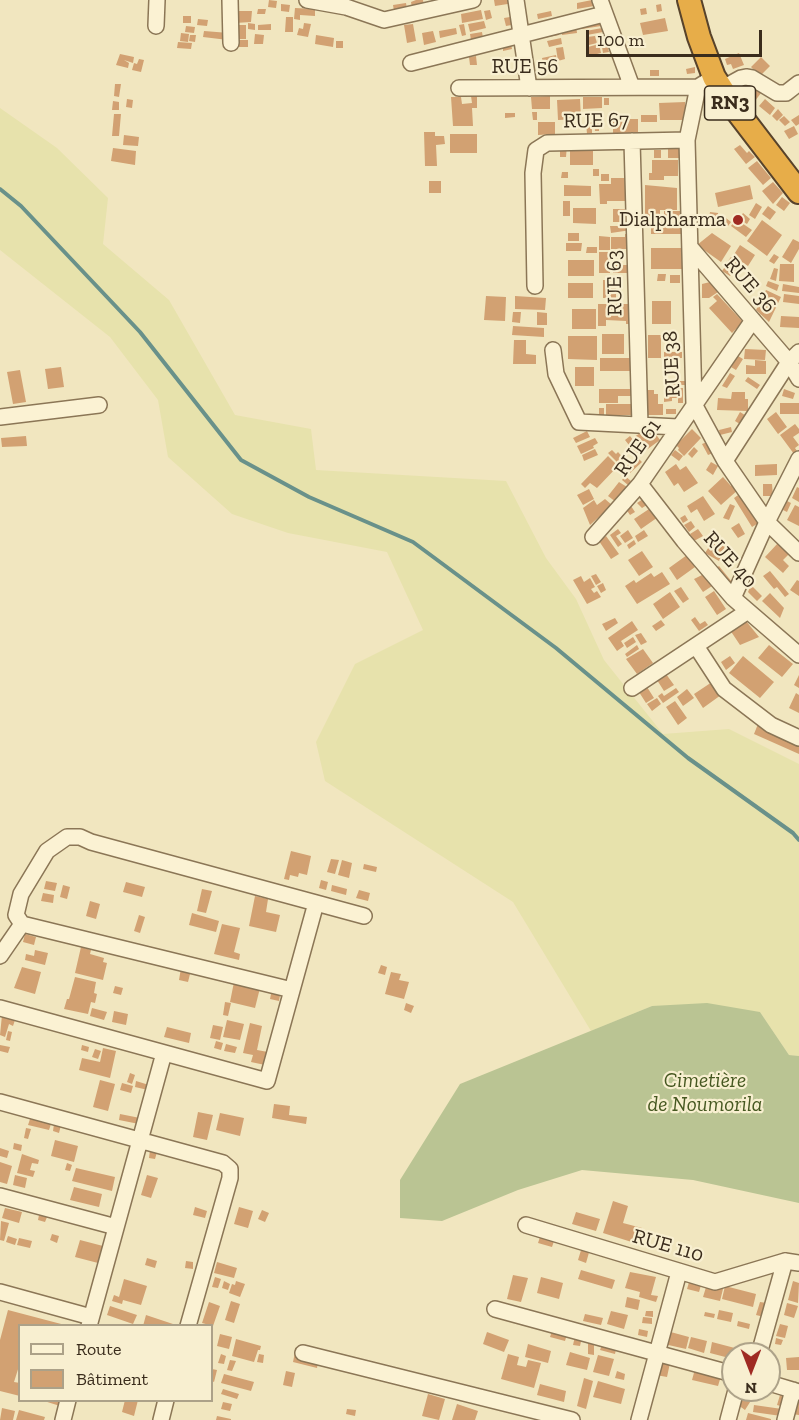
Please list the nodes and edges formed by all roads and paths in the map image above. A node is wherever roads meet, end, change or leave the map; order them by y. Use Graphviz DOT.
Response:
graph roads {
  1 [pos="157,0"];
  2 [pos="230,0"];
  3 [pos="307,0"];
  4 [pos="473,0"];
  5 [pos="516,0"];
  6 [pos="689,0"];
  7 [pos="346,4"];
  8 [pos="602,7"];
  9 [pos="156,26"];
  10 [pos="521,35"];
  11 [pos="231,43"];
  12 [pos="411,63"];
  13 [pos="799,83"];
  14 [pos="711,84"];
  15 [pos="632,87"];
  16 [pos="459,88"];
  17 [pos="529,88"];
  18 [pos="687,140"];
  19 [pos="632,141"];
  20 [pos="799,192"];
  21 [pos="690,247"];
  22 [pos="535,286"];
  23 [pos="753,320"];
  24 [pos="553,350"];
  25 [pos="794,357"];
  26 [pos="799,379"];
  27 [pos="694,404"];
  28 [pos="99,405"];
  29 [pos="0,417"];
  30 [pos="640,425"];
  31 [pos="678,427"];
  32 [pos="799,459"];
  33 [pos="724,462"];
  34 [pos="640,484"];
  35 [pos="767,522"];
  36 [pos="593,537"];
  37 [pos="799,553"];
  38 [pos="733,598"];
  39 [pos="748,611"];
  40 [pos="696,646"];
  41 [pos="799,654"];
  42 [pos="632,688"];
  43 [pos="799,738"];
  44 [pos="316,903"];
  45 [pos="364,916"];
  46 [pos="22,924"];
  47 [pos="0,956"];
  48 [pos="292,990"];
  49 [pos="0,1008"];
  50 [pos="164,1053"];
  51 [pos="0,1102"];
  52 [pos="140,1140"];
  53 [pos="0,1196"];
  54 [pos="526,1225"];
  55 [pos="116,1227"];
  56 [pos="792,1262"];
  57 [pos="679,1272"];
  58 [pos="0,1293"];
  59 [pos="495,1309"];
  60 [pos="90,1321"];
  61 [pos="189,1324"];
  62 [pos="763,1342"];
  63 [pos="303,1353"];
  64 [pos="656,1353"];
  65 [pos="721,1371"];
  66 [pos="781,1387"];
  67 [pos="796,1391"];
  68 [pos="68,1402"];
  69 [pos="166,1402"];
  70 [pos="733,1402"];
  71 [pos="63,1420"];
  72 [pos="161,1420"];
  73 [pos="572,1420"];
  74 [pos="639,1420"];
  75 [pos="728,1420"];
  76 [pos="785,1420"];
  1 -- 9 [label="street"];
  2 -- 11 [label="street"];
  3 -- 7 [label="street"];
  4 -- 7 [label="street"];
  5 -- 10 [label="street"];
  6 -- 14 [label="highway, RN3"];
  8 -- 10 [label="street"];
  8 -- 15 [label="street"];
  10 -- 12 [label="street"];
  10 -- 17 [label="street"];
  13 -- 14 [label="street"];
  14 -- 15 [label="street, RUE 56"];
  14 -- 18 [label="street, RUE 38"];
  14 -- 20 [label="highway, RN3"];
  15 -- 17 [label="street, RUE 56"];
  16 -- 17 [label="street, RUE 56"];
  18 -- 19 [label="street, RUE 67"];
  18 -- 21 [label="street, RUE 38"];
  19 -- 22 [label="street, RUE 67"];
  19 -- 30 [label="street, RUE 63"];
  21 -- 23 [label="street, RUE 36"];
  21 -- 27 [label="street, RUE 38"];
  23 -- 25 [label="street, RUE 36"];
  23 -- 27 [label="street, RUE 61"];
  24 -- 30 [label="street"];
  25 -- 26 [label="street, RUE 36"];
  25 -- 33 [label="street"];
  27 -- 31 [label="street, RUE 61"];
  27 -- 33 [label="street, RUE 38"];
  28 -- 29 [label="street"];
  30 -- 31 [label="street"];
  31 -- 34 [label="street, RUE 61"];
  32 -- 35 [label="street"];
  33 -- 35 [label="street, RUE 38"];
  34 -- 36 [label="street, RUE 61"];
  34 -- 38 [label="street, RUE 40"];
  35 -- 37 [label="street, RUE 38"];
  35 -- 38 [label="street"];
  38 -- 39 [label="street, RUE 40"];
  39 -- 40 [label="street"];
  39 -- 41 [label="street, RUE 40"];
  40 -- 42 [label="street"];
  40 -- 43 [label="street"];
  44 -- 45 [label="street"];
  44 -- 46 [label="street"];
  44 -- 48 [label="street"];
  46 -- 47 [label="street"];
  46 -- 48 [label="street"];
  48 -- 50 [label="street"];
  49 -- 50 [label="street"];
  50 -- 52 [label="street"];
  51 -- 52 [label="street"];
  52 -- 55 [label="street"];
  52 -- 61 [label="street"];
  53 -- 55 [label="street"];
  54 -- 57 [label="street, RUE 110"];
  55 -- 60 [label="street"];
  56 -- 57 [label="street, RUE 110"];
  56 -- 62 [label="street"];
  57 -- 64 [label="street"];
  58 -- 60 [label="street"];
  59 -- 64 [label="street"];
  63 -- 73 [label="street"];
  64 -- 65 [label="street"];
  64 -- 74 [label="street"];
  66 -- 67 [label="street"];
  67 -- 76 [label="street"];
  68 -- 71 [label="street"];
  69 -- 72 [label="street"];
  70 -- 75 [label="street"];
}
